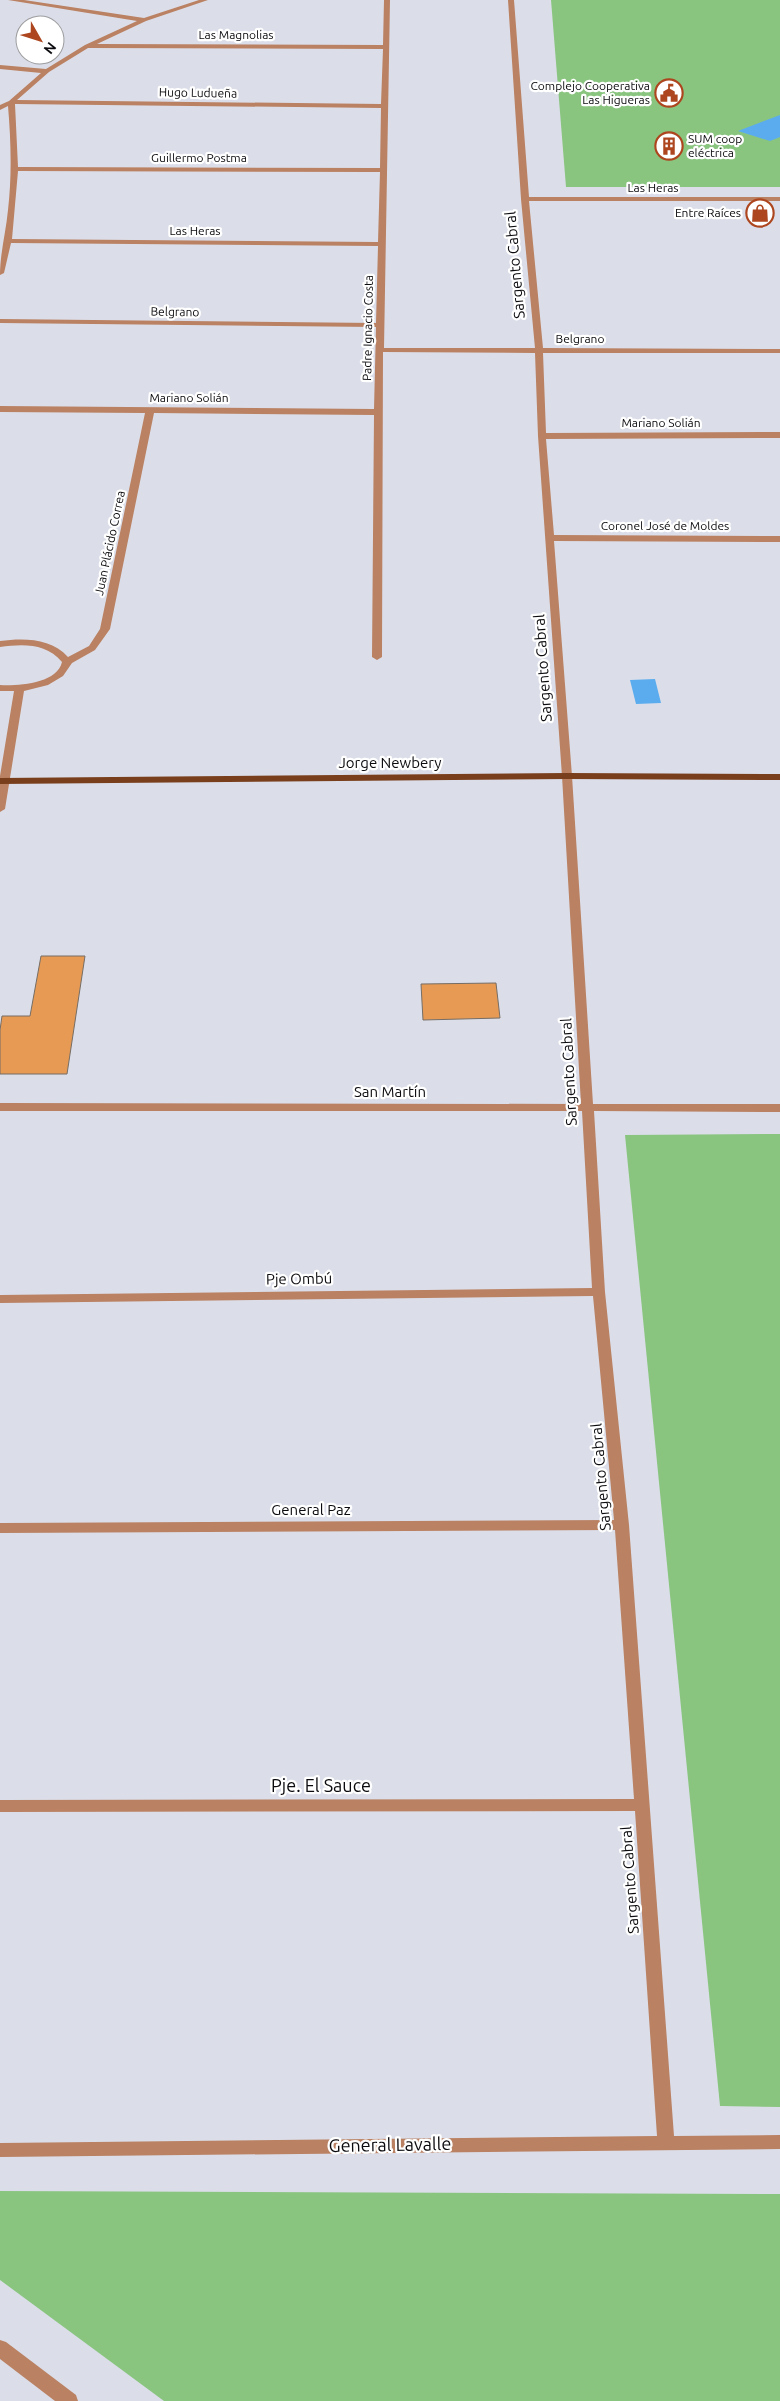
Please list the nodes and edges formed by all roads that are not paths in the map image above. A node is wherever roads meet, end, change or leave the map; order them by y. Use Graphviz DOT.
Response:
graph roads {
  1 [pos="11,0"];
  2 [pos="205,0"];
  3 [pos="387,0"];
  4 [pos="511,0"];
  5 [pos="144,20"];
  6 [pos="87,46"];
  7 [pos="386,47"];
  8 [pos="0,67"];
  9 [pos="48,71"];
  10 [pos="11,102"];
  11 [pos="384,106"];
  12 [pos="0,108"];
  13 [pos="14,169"];
  14 [pos="383,170"];
  15 [pos="525,199"];
  16 [pos="780,200"];
  17 [pos="9,241"];
  18 [pos="382,244"];
  19 [pos="0,273"];
  20 [pos="0,321"];
  21 [pos="380,325"];
  22 [pos="379,350"];
  23 [pos="539,350"];
  24 [pos="780,351"];
  25 [pos="0,409"];
  26 [pos="150,410"];
  27 [pos="378,412"];
  28 [pos="542,436"];
  29 [pos="780,436"];
  30 [pos="550,538"];
  31 [pos="780,539"];
  32 [pos="0,644"];
  33 [pos="377,657"];
  34 [pos="67,662"];
  35 [pos="0,688"];
  36 [pos="19,689"];
  37 [pos="567,776"];
  38 [pos="780,777"];
  39 [pos="2,781"];
  40 [pos="0,809"];
  41 [pos="0,1107"];
  42 [pos="587,1108"];
  43 [pos="780,1108"];
  44 [pos="599,1292"];
  45 [pos="0,1299"];
  46 [pos="622,1525"];
  47 [pos="0,1528"];
  48 [pos="641,1805"];
  49 [pos="0,1806"];
  50 [pos="666,2142"];
  51 [pos="780,2142"];
  52 [pos="0,2150"];
  53 [pos="0,2348"];
  54 [pos="69,2401"];
  1 -- 5 [label="street"];
  2 -- 5 [label="street"];
  3 -- 7 [label="street, Padre Ignacio Costa"];
  4 -- 15 [label="street, Sargento Cabral"];
  5 -- 6 [label="street"];
  6 -- 7 [label="street, Las Magnolias"];
  6 -- 9 [label="street"];
  7 -- 11 [label="street, Padre Ignacio Costa"];
  8 -- 9 [label="street"];
  9 -- 10 [label="street"];
  10 -- 11 [label="street, Hugo Ludueña"];
  10 -- 12 [label="street"];
  10 -- 13 [label="street"];
  11 -- 14 [label="street, Padre Ignacio Costa"];
  13 -- 14 [label="street, Guillermo Postma"];
  13 -- 17 [label="street"];
  14 -- 18 [label="street, Padre Ignacio Costa"];
  15 -- 16 [label="street, Las Heras"];
  15 -- 23 [label="street, Sargento Cabral"];
  17 -- 18 [label="street, Las Heras"];
  17 -- 19 [label="street"];
  18 -- 21 [label="street, Padre Ignacio Costa"];
  20 -- 21 [label="street, Belgrano"];
  21 -- 22 [label="street, Padre Ignacio Costa"];
  22 -- 23 [label="street, Belgrano"];
  22 -- 27 [label="street, Padre Ignacio Costa"];
  23 -- 24 [label="street, Belgrano"];
  23 -- 28 [label="street, Sargento Cabral"];
  25 -- 26 [label="street, Mariano Solián"];
  26 -- 27 [label="street, Mariano Solián"];
  26 -- 34 [label="street, Juan Plácido Correa"];
  27 -- 33 [label="street, Padre Ignacio Costa"];
  28 -- 29 [label="street, Mariano Solián"];
  28 -- 30 [label="street, Sargento Cabral"];
  30 -- 31 [label="street, Coronel José de Moldes"];
  30 -- 37 [label="street, Sargento Cabral"];
  32 -- 34 [label="street"];
  34 -- 36 [label="street, Juan Plácido Correa"];
  35 -- 36 [label="street, Juan Plácido Correa"];
  36 -- 39 [label="street"];
  37 -- 38 [label="main road, Jorge Newbery"];
  37 -- 39 [label="main road, Jorge Newbery"];
  37 -- 42 [label="street, Sargento Cabral"];
  39 -- 40 [label="street"];
  41 -- 42 [label="street, San Martín"];
  42 -- 43 [label="street, San Martín"];
  42 -- 44 [label="street, Sargento Cabral"];
  44 -- 45 [label="street, Pje Ombú"];
  44 -- 46 [label="street, Sargento Cabral"];
  46 -- 47 [label="street, General Paz"];
  46 -- 48 [label="street, Sargento Cabral"];
  48 -- 49 [label="street, Pje. El Sauce"];
  48 -- 50 [label="street, Sargento Cabral"];
  50 -- 51 [label="street, General Lavalle"];
  50 -- 52 [label="street, General Lavalle"];
  53 -- 54 [label="street"];
}
